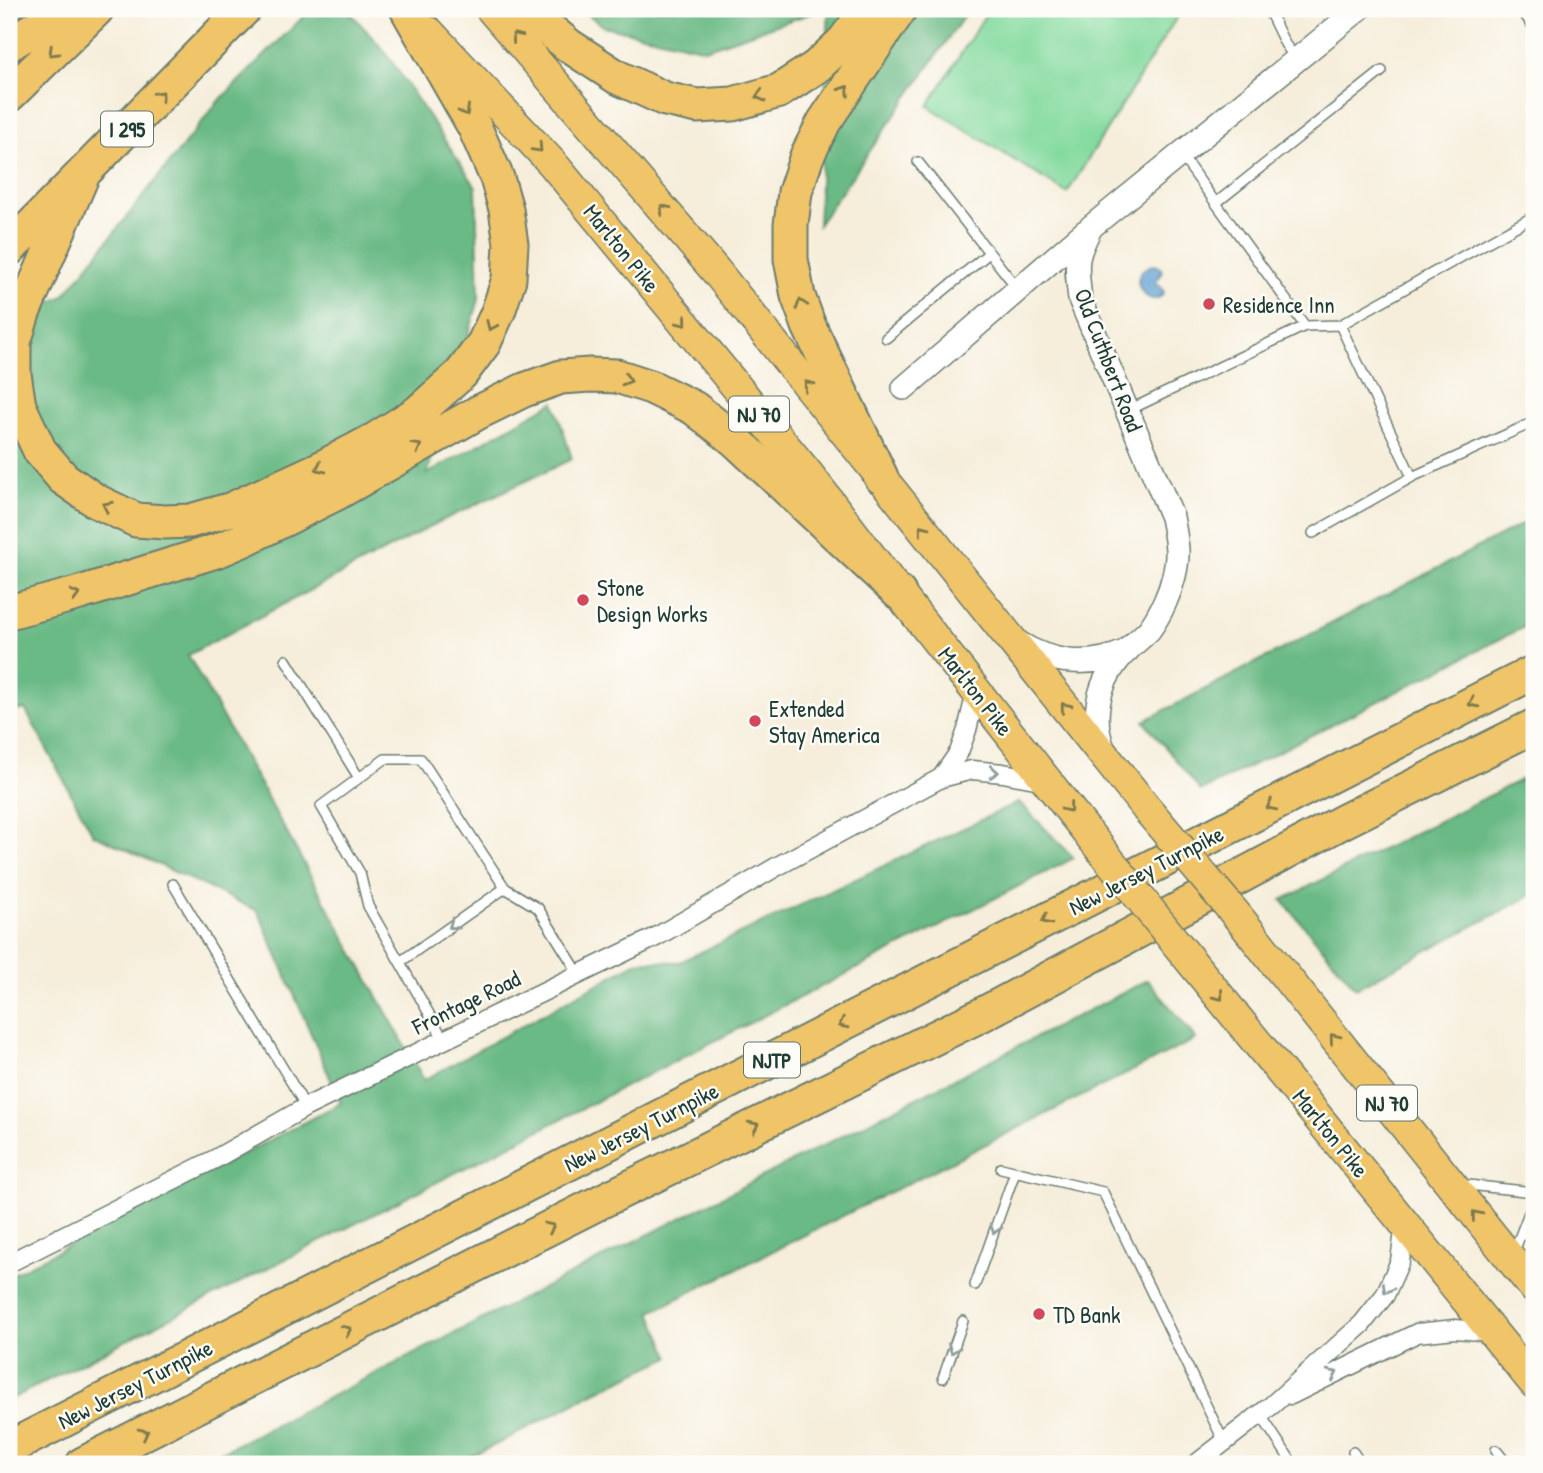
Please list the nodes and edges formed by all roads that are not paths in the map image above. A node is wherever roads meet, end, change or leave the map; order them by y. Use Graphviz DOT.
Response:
graph roads {
  1 [pos="67,9"];
  2 [pos="97,9"];
  3 [pos="244,9"];
  4 [pos="407,9"];
  5 [pos="491,9"];
  6 [pos="525,9"];
  7 [pos="867,9"];
  8 [pos="900,9"];
  9 [pos="1268,9"];
  10 [pos="1358,9"];
  11 [pos="1521,9"];
  12 [pos="1534,28"];
  13 [pos="9,44"];
  14 [pos="1297,59"];
  15 [pos="1382,71"];
  16 [pos="9,95"];
  17 [pos="1180,154"];
  18 [pos="918,162"];
  19 [pos="84,172"];
  20 [pos="1216,203"];
  21 [pos="1529,219"];
  22 [pos="1091,227"];
  23 [pos="9,249"];
  24 [pos="989,253"];
  25 [pos="1018,290"];
  26 [pos="1340,325"];
  27 [pos="1305,326"];
  28 [pos="886,338"];
  29 [pos="904,388"];
  30 [pos="1127,410"];
  31 [pos="1534,422"];
  32 [pos="881,477"];
  33 [pos="1412,477"];
  34 [pos="1313,533"];
  35 [pos="899,593"];
  36 [pos="9,612"];
  37 [pos="1003,629"];
  38 [pos="1127,651"];
  39 [pos="286,660"];
  40 [pos="1534,672"];
  41 [pos="976,692"];
  42 [pos="1534,726"];
  43 [pos="1108,760"];
  44 [pos="359,778"];
  45 [pos="941,778"];
  46 [pos="1047,781"];
  47 [pos="173,884"];
  48 [pos="505,888"];
  49 [pos="400,962"];
  50 [pos="579,974"];
  51 [pos="444,1040"];
  52 [pos="306,1108"];
  53 [pos="1001,1168"];
  54 [pos="1015,1172"];
  55 [pos="1451,1183"];
  56 [pos="1534,1192"];
  57 [pos="1534,1199"];
  58 [pos="1405,1224"];
  59 [pos="1511,1259"];
  60 [pos="9,1263"];
  61 [pos="975,1285"];
  62 [pos="1534,1288"];
  63 [pos="963,1321"];
  64 [pos="1493,1332"];
  65 [pos="943,1377"];
  66 [pos="1534,1383"];
  67 [pos="1266,1409"];
  68 [pos="1224,1442"];
  69 [pos="9,1448"];
  70 [pos="1496,1450"];
  71 [pos="1353,1452"];
  72 [pos="83,1464"];
  73 [pos="1196,1464"];
  74 [pos="1293,1464"];
  75 [pos="1361,1464"];
  76 [pos="1507,1464"];
  1 -- 13 [label="highway"];
  2 -- 16 [label="highway, one-way"];
  19 -- 3 [label="highway, I 295, one-way"];
  4 -- 19 [label="highway, one-way"];
  4 -- 35 [label="highway, Marlton Pike / NJ 70, one-way"];
  32 -- 5 [label="highway, NJ 70, one-way"];
  7 -- 6 [label="highway, one-way"];
  32 -- 8 [label="highway, one-way"];
  9 -- 14 [label="lane"];
  10 -- 14 [label="street, Old Cuthbert Road"];
  11 -- 12 [label="lane"];
  14 -- 17 [label="street, Old Cuthbert Road"];
  15 -- 20 [label="lane"];
  17 -- 20 [label="lane"];
  17 -- 22 [label="street, Old Cuthbert Road"];
  18 -- 24 [label="lane"];
  19 -- 23 [label="highway, I 295"];
  20 -- 27 [label="lane"];
  21 -- 26 [label="lane"];
  22 -- 25 [label="street"];
  22 -- 30 [label="street, Old Cuthbert Road"];
  24 -- 25 [label="lane"];
  24 -- 28 [label="lane"];
  25 -- 29 [label="street"];
  26 -- 27 [label="lane"];
  26 -- 33 [label="lane"];
  27 -- 30 [label="lane"];
  30 -- 38 [label="street, Old Cuthbert Road"];
  31 -- 33 [label="lane"];
  37 -- 32 [label="highway, NJ 70, one-way"];
  33 -- 34 [label="lane"];
  36 -- 35 [label="highway, one-way"];
  35 -- 41 [label="highway, Marlton Pike / NJ 70"];
  37 -- 38 [label="street, Old Cuthbert Road"];
  43 -- 37 [label="highway, NJ 70, one-way"];
  38 -- 43 [label="street, Old Cuthbert Road"];
  39 -- 44 [label="lane"];
  40 -- 69 [label="highway, New Jersey Turnpike / NJTP, one-way"];
  41 -- 45 [label="street, Frontage Road"];
  41 -- 46 [label="highway, Marlton Pike / NJ 70"];
  72 -- 42 [label="highway, New Jersey Turnpike / NJTP, one-way"];
  55 -- 43 [label="highway, NJ 70, one-way, bridge"];
  44 -- 48 [label="lane"];
  44 -- 49 [label="lane"];
  45 -- 46 [label="street, Frontage Road, one-way"];
  45 -- 50 [label="street, Frontage Road"];
  46 -- 58 [label="highway, Marlton Pike / NJ 70, one-way, bridge"];
  47 -- 52 [label="lane"];
  48 -- 49 [label="lane, one-way"];
  48 -- 50 [label="lane"];
  49 -- 51 [label="lane"];
  50 -- 51 [label="street, Frontage Road"];
  51 -- 52 [label="street, Frontage Road"];
  52 -- 60 [label="street, Frontage Road"];
  53 -- 54 [label="lane"];
  54 -- 61 [label="lane, one-way"];
  54 -- 68 [label="lane"];
  55 -- 56 [label="lane"];
  59 -- 55 [label="highway, NJ 70, one-way"];
  57 -- 59 [label="lane"];
  58 -- 64 [label="highway, Marlton Pike / NJ 70"];
  58 -- 67 [label="street, one-way"];
  59 -- 62 [label="highway, NJ 70"];
  63 -- 65 [label="lane, one-way"];
  64 -- 66 [label="highway, Marlton Pike / NJ 70"];
  67 -- 64 [label="street, one-way"];
  67 -- 68 [label="street"];
  67 -- 74 [label="lane"];
  68 -- 73 [label="street"];
  70 -- 76 [label="lane"];
  71 -- 75 [label="lane"];
}
